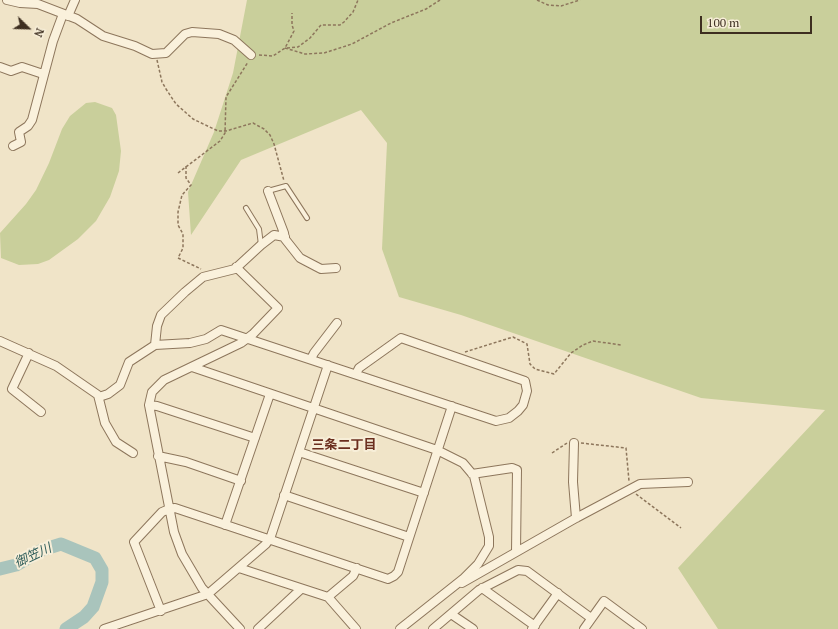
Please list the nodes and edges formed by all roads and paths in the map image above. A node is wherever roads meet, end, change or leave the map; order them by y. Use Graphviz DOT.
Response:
graph roads {
  1 [pos="7,0"];
  2 [pos="75,0"];
  3 [pos="358,0"];
  4 [pos="440,0"];
  5 [pos="537,0"];
  6 [pos="580,0"];
  7 [pos="292,14"];
  8 [pos="66,15"];
  9 [pos="285,48"];
  10 [pos="156,55"];
  11 [pos="251,55"];
  12 [pos="0,67"];
  13 [pos="43,74"];
  14 [pos="226,131"];
  15 [pos="13,146"];
  16 [pos="186,166"];
  17 [pos="178,173"];
  18 [pos="286,186"];
  19 [pos="268,191"];
  20 [pos="246,208"];
  21 [pos="307,218"];
  22 [pos="285,237"];
  23 [pos="261,245"];
  24 [pos="236,267"];
  25 [pos="336,268"];
  26 [pos="205,270"];
  27 [pos="337,323"];
  28 [pos="247,338"];
  29 [pos="0,341"];
  30 [pos="156,344"];
  31 [pos="621,344"];
  32 [pos="30,353"];
  33 [pos="312,359"];
  34 [pos="460,359"];
  35 [pos="328,364"];
  36 [pos="192,367"];
  37 [pos="356,374"];
  38 [pos="270,394"];
  39 [pos="99,397"];
  40 [pos="149,405"];
  41 [pos="452,406"];
  42 [pos="314,409"];
  43 [pos="41,412"];
  44 [pos="255,438"];
  45 [pos="574,443"];
  46 [pos="437,450"];
  47 [pos="299,452"];
  48 [pos="133,453"];
  49 [pos="552,453"];
  50 [pos="158,456"];
  51 [pos="472,474"];
  52 [pos="241,481"];
  53 [pos="688,482"];
  54 [pos="630,490"];
  55 [pos="424,493"];
  56 [pos="284,495"];
  57 [pos="169,509"];
  58 [pos="576,518"];
  59 [pos="225,525"];
  60 [pos="681,528"];
  61 [pos="409,538"];
  62 [pos="269,540"];
  63 [pos="516,552"];
  64 [pos="239,568"];
  65 [pos="356,568"];
  66 [pos="453,588"];
  67 [pos="482,588"];
  68 [pos="301,589"];
  69 [pos="208,594"];
  70 [pos="558,594"];
  71 [pos="328,597"];
  72 [pos="161,611"];
  73 [pos="451,614"];
  74 [pos="592,618"];
  75 [pos="534,627"];
  76 [pos="104,629"];
  77 [pos="240,629"];
  78 [pos="258,629"];
  79 [pos="356,629"];
  80 [pos="400,629"];
  81 [pos="433,629"];
  82 [pos="473,629"];
  83 [pos="584,629"];
  84 [pos="642,629"];
  1 -- 8 [label="street"];
  2 -- 8 [label="street"];
  3 -- 9 [label="path"];
  4 -- 9 [label="path"];
  5 -- 6 [label="path"];
  7 -- 9 [label="path"];
  8 -- 10 [label="street"];
  8 -- 13 [label="street"];
  9 -- 11 [label="path"];
  10 -- 11 [label="street"];
  10 -- 14 [label="path"];
  11 -- 14 [label="path"];
  12 -- 13 [label="street"];
  13 -- 15 [label="street"];
  14 -- 16 [label="path"];
  14 -- 18 [label="path"];
  16 -- 17 [label="path"];
  16 -- 26 [label="path"];
  18 -- 19 [label="lane"];
  18 -- 21 [label="lane"];
  19 -- 22 [label="street"];
  20 -- 23 [label="lane"];
  22 -- 23 [label="street"];
  22 -- 25 [label="street"];
  23 -- 24 [label="street"];
  24 -- 28 [label="street"];
  24 -- 30 [label="street"];
  27 -- 33 [label="street"];
  28 -- 30 [label="street"];
  28 -- 33 [label="street"];
  28 -- 36 [label="street"];
  29 -- 32 [label="street"];
  30 -- 39 [label="street"];
  31 -- 34 [label="path"];
  32 -- 39 [label="street"];
  32 -- 43 [label="street"];
  33 -- 35 [label="street"];
  34 -- 37 [label="street"];
  34 -- 41 [label="street"];
  35 -- 37 [label="street"];
  35 -- 42 [label="street"];
  36 -- 38 [label="street"];
  36 -- 40 [label="street"];
  37 -- 41 [label="street"];
  38 -- 42 [label="street"];
  38 -- 44 [label="street"];
  39 -- 48 [label="street"];
  40 -- 44 [label="street"];
  40 -- 50 [label="street"];
  41 -- 46 [label="street"];
  42 -- 46 [label="street"];
  42 -- 47 [label="street"];
  44 -- 52 [label="street"];
  45 -- 49 [label="path"];
  45 -- 54 [label="path"];
  45 -- 58 [label="street"];
  46 -- 51 [label="street"];
  46 -- 55 [label="street"];
  47 -- 55 [label="street"];
  47 -- 56 [label="street"];
  50 -- 52 [label="street"];
  50 -- 57 [label="street"];
  51 -- 63 [label="street"];
  51 -- 66 [label="street"];
  52 -- 59 [label="street"];
  53 -- 54 [label="street"];
  54 -- 58 [label="street"];
  54 -- 60 [label="path"];
  55 -- 61 [label="street"];
  56 -- 61 [label="street"];
  56 -- 62 [label="street"];
  57 -- 59 [label="street"];
  57 -- 69 [label="street"];
  57 -- 72 [label="street"];
  58 -- 63 [label="street"];
  59 -- 62 [label="street"];
  61 -- 65 [label="street"];
  62 -- 64 [label="street"];
  62 -- 65 [label="street"];
  63 -- 66 [label="street"];
  64 -- 68 [label="street"];
  64 -- 69 [label="street"];
  65 -- 71 [label="street"];
  66 -- 80 [label="street"];
  67 -- 70 [label="street"];
  67 -- 73 [label="street"];
  67 -- 75 [label="street"];
  68 -- 71 [label="street"];
  68 -- 78 [label="street"];
  69 -- 72 [label="street"];
  69 -- 77 [label="street"];
  70 -- 74 [label="street"];
  70 -- 75 [label="street"];
  71 -- 79 [label="street"];
  72 -- 76 [label="street"];
  73 -- 81 [label="street"];
  73 -- 82 [label="street"];
  74 -- 83 [label="street"];
  74 -- 84 [label="street"];
}
